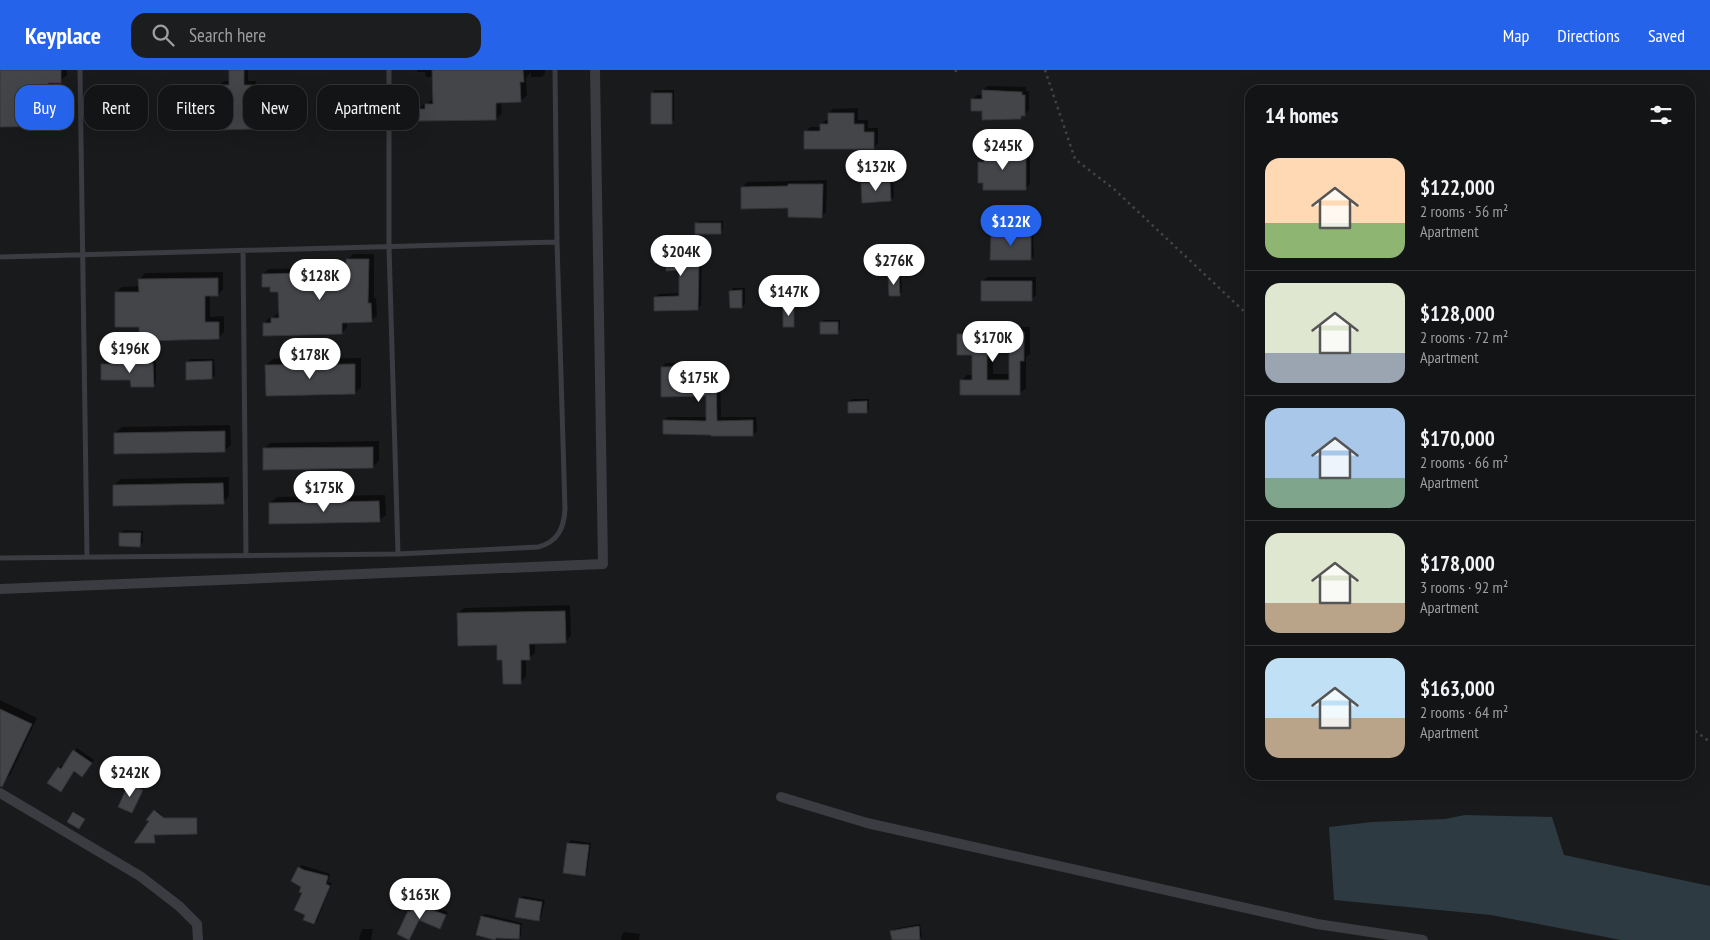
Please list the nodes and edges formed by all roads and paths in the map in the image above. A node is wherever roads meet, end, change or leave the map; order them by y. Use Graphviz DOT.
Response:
graph roads {
  1 [pos="80,70"];
  2 [pos="389,70"];
  3 [pos="555,70"];
  4 [pos="595,70"];
  5 [pos="1045,70"];
  6 [pos="556,242"];
  7 [pos="389,247"];
  8 [pos="243,251"];
  9 [pos="83,255"];
  10 [pos="0,257"];
  11 [pos="1245,312"];
  12 [pos="398,554"];
  13 [pos="246,555"];
  14 [pos="87,556"];
  15 [pos="0,558"];
  16 [pos="0,589"];
  17 [pos="1695,731"];
  18 [pos="1710,742"];
  19 [pos="0,792"];
  20 [pos="781,797"];
  21 [pos="198,940"];
  22 [pos="1423,940"];
  1 -- 9 [label="lane"];
  2 -- 7 [label="lane"];
  3 -- 6 [label="lane"];
  4 -- 16 [label="street"];
  5 -- 11 [label="path"];
  6 -- 7 [label="lane"];
  6 -- 12 [label="lane"];
  7 -- 8 [label="lane"];
  7 -- 12 [label="lane"];
  8 -- 9 [label="lane"];
  8 -- 13 [label="lane"];
  9 -- 10 [label="lane"];
  9 -- 14 [label="lane"];
  12 -- 13 [label="lane"];
  13 -- 14 [label="lane"];
  14 -- 15 [label="lane"];
  17 -- 18 [label="path"];
  19 -- 21 [label="street"];
  20 -- 22 [label="street"];
}
